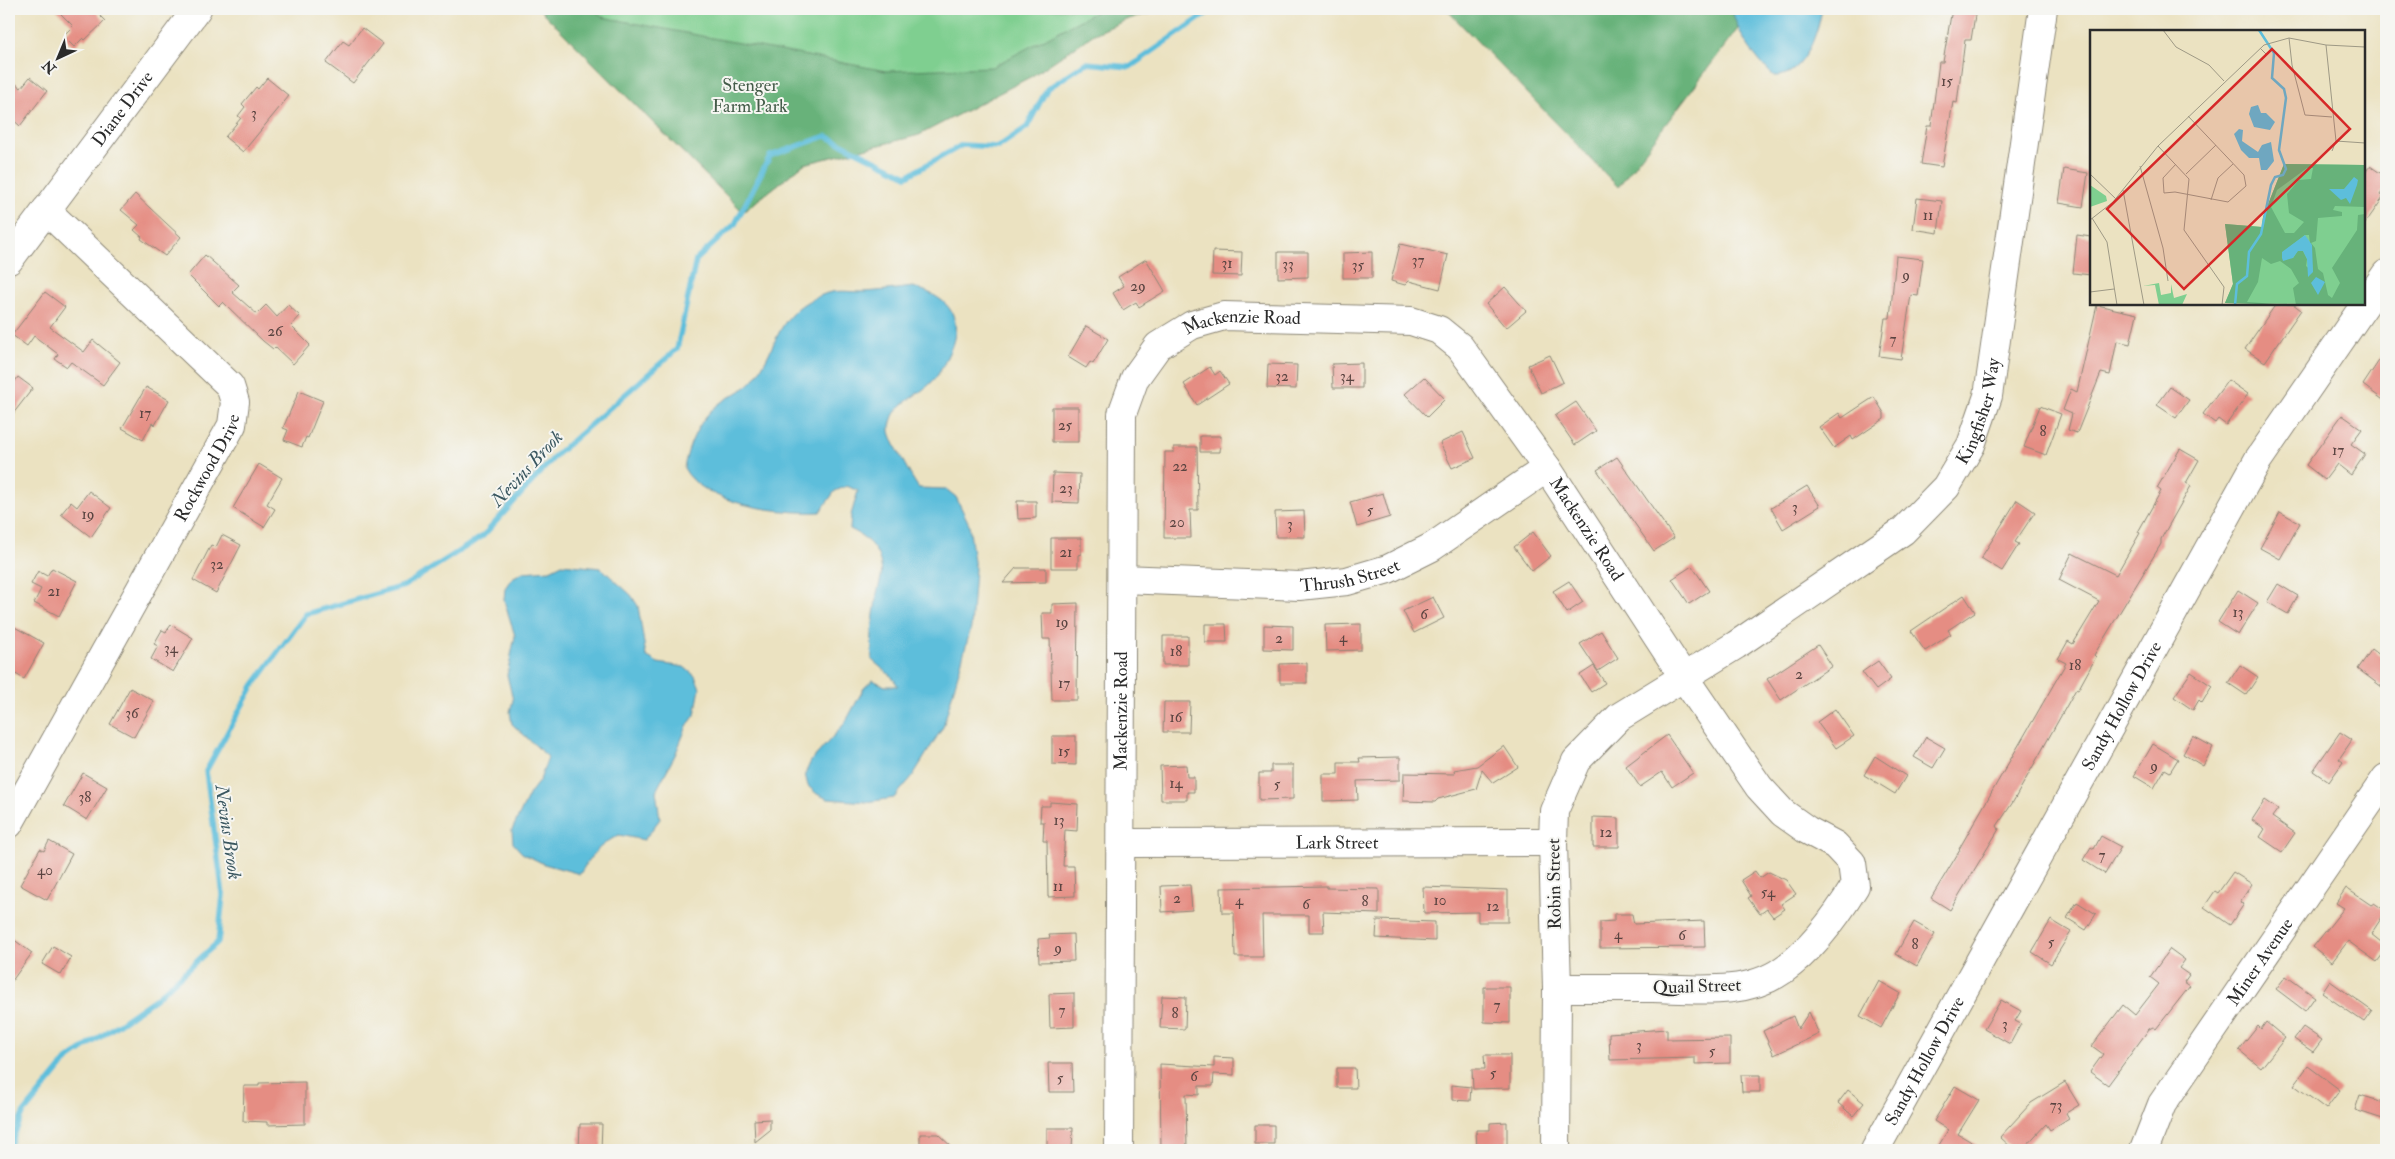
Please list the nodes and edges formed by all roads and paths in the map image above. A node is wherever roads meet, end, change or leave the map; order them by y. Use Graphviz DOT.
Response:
graph roads {
  1 [pos="194,9"];
  2 [pos="2043,9"];
  3 [pos="46,210"];
  4 [pos="9,260"];
  5 [pos="2386,274"];
  6 [pos="2365,305"];
  7 [pos="2365,305"];
  8 [pos="1547,468"];
  9 [pos="1123,579"];
  10 [pos="1683,676"];
  11 [pos="2386,778"];
  12 [pos="9,824"];
  13 [pos="1121,842"];
  14 [pos="1553,842"];
  15 [pos="1855,886"];
  16 [pos="1557,988"];
  17 [pos="1119,1150"];
  18 [pos="1556,1150"];
  19 [pos="1875,1150"];
  20 [pos="2144,1150"];
  1 -- 3 [label="street, Diane Drive"];
  2 -- 10 [label="street, Kingfisher Way"];
  3 -- 4 [label="street"];
  3 -- 12 [label="street, Rockwood Drive"];
  5 -- 6 [label="street, Sandy Hollow Drive"];
  7 -- 19 [label="street, Sandy Hollow Drive"];
  8 -- 9 [label="street, Thrush Street"];
  8 -- 9 [label="street, Mackenzie Road"];
  8 -- 10 [label="street, Mackenzie Road"];
  9 -- 13 [label="street, Mackenzie Road"];
  10 -- 14 [label="street, Robin Street"];
  10 -- 15 [label="street, Mackenzie Road"];
  11 -- 20 [label="street, Miner Avenue"];
  13 -- 14 [label="street, Lark Street"];
  13 -- 17 [label="street, Mackenzie Road"];
  14 -- 16 [label="street, Robin Street"];
  15 -- 16 [label="street, Quail Street"];
  16 -- 18 [label="street, Robin Street"];
}
